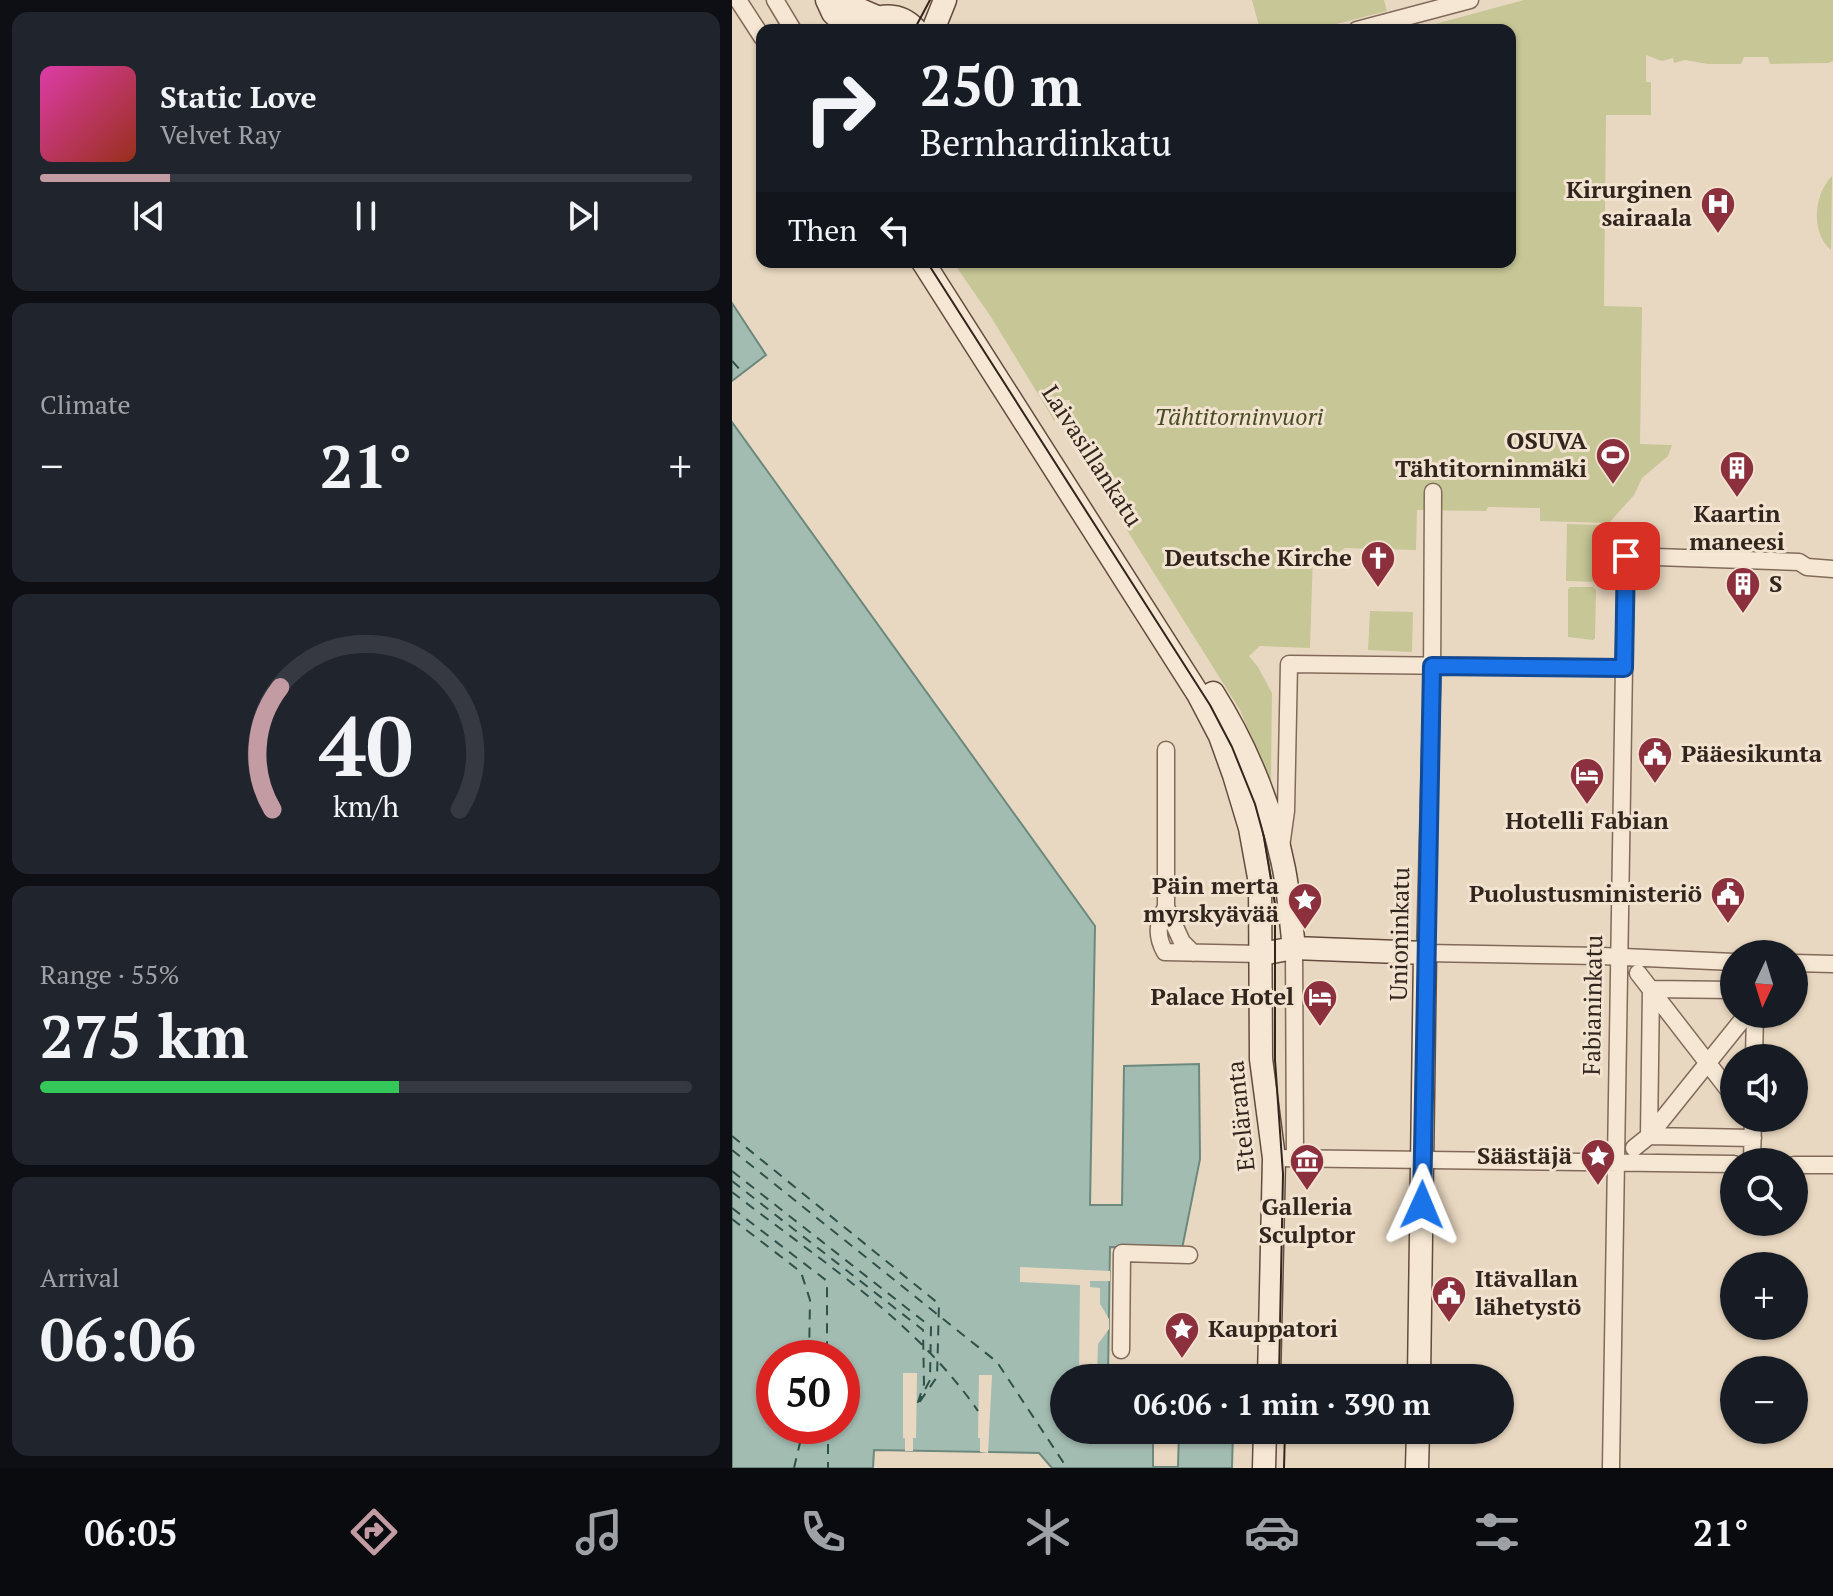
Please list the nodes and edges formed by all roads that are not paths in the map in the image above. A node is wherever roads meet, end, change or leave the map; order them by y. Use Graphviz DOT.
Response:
graph roads {
  1 [pos="738,0"];
  2 [pos="775,0"];
  3 [pos="827,0"];
  4 [pos="837,0"];
  5 [pos="908,0"];
  6 [pos="945,0"];
  7 [pos="1470,0"];
  8 [pos="877,21"];
  9 [pos="789,24"];
  10 [pos="845,24"];
  11 [pos="909,24"];
  12 [pos="935,24"];
  13 [pos="1380,24"];
  14 [pos="756,28"];
  15 [pos="927,268"];
  16 [pos="942,268"];
  17 [pos="1433,492"];
  18 [pos="1833,569"];
  19 [pos="1432,666"];
  20 [pos="1624,668"];
  21 [pos="1166,750"];
  22 [pos="1255,849"];
  23 [pos="1280,852"];
  24 [pos="1166,907"];
  25 [pos="1294,948"];
  26 [pos="1193,953"];
  27 [pos="1425,953"];
  28 [pos="1261,954"];
  29 [pos="1618,957"];
  30 [pos="1720,961"];
  31 [pos="1808,963"];
  32 [pos="1833,964"];
  33 [pos="1638,973"];
  34 [pos="1651,989"];
  35 [pos="1720,990"];
  36 [pos="1736,1028"];
  37 [pos="1708,1063"];
  38 [pos="1720,1079"];
  39 [pos="1720,1128"];
  40 [pos="1649,1136"];
  41 [pos="1634,1148"];
  42 [pos="1285,1158"];
  43 [pos="1422,1161"];
  44 [pos="1615,1163"];
  45 [pos="1720,1164"];
  46 [pos="1808,1165"];
  47 [pos="1833,1165"];
  48 [pos="1189,1255"];
  49 [pos="1121,1350"];
  50 [pos="1270,1364"];
  51 [pos="1419,1364"];
  52 [pos="1265,1444"];
  53 [pos="1418,1444"];
  54 [pos="1264,1468"];
  55 [pos="1417,1468"];
  56 [pos="1611,1468"];
  1 -- 14 [label="street"];
  2 -- 9 [label="street"];
  3 -- 10 [label="main road"];
  4 -- 8 [label="main road"];
  5 -- 8 [label="main road"];
  6 -- 12 [label="main road"];
  7 -- 13 [label="street"];
  8 -- 11 [label="main road"];
  15 -- 22 [label="main road, Laivasillankatu"];
  16 -- 23 [label="main road, Laivasillankatu"];
  17 -- 19 [label="street, Unioninkatu"];
  18 -- 20 [label="street, Fabianinkatu"];
  19 -- 20 [label="street"];
  19 -- 23 [label="street, Eteläranta"];
  19 -- 27 [label="street, Unioninkatu"];
  20 -- 29 [label="street, Fabianinkatu"];
  21 -- 24 [label="street"];
  22 -- 28 [label="main road, Eteläranta"];
  23 -- 25 [label="main road, Eteläranta"];
  24 -- 26 [label="street"];
  24 -- 26 [label="street"];
  25 -- 27 [label="main road"];
  25 -- 28 [label="main road"];
  25 -- 42 [label="street, Eteläranta"];
  26 -- 28 [label="street"];
  27 -- 29 [label="street"];
  27 -- 43 [label="main road, Unioninkatu"];
  28 -- 42 [label="main road, Eteläranta"];
  29 -- 30 [label="street"];
  29 -- 44 [label="street, Fabianinkatu"];
  31 -- 32 [label="street"];
  33 -- 34 [label="street"];
  34 -- 35 [label="street"];
  34 -- 37 [label="street"];
  34 -- 40 [label="street"];
  36 -- 37 [label="street"];
  37 -- 38 [label="street"];
  37 -- 40 [label="street"];
  39 -- 40 [label="street"];
  40 -- 41 [label="street"];
  42 -- 43 [label="street"];
  42 -- 50 [label="main road, Eteläranta"];
  43 -- 44 [label="street"];
  43 -- 51 [label="main road, Unioninkatu"];
  44 -- 45 [label="street"];
  44 -- 56 [label="street, Fabianinkatu"];
  46 -- 47 [label="street"];
  48 -- 49 [label="street"];
  52 -- 54 [label="main road"];
  53 -- 55 [label="main road"];
}
